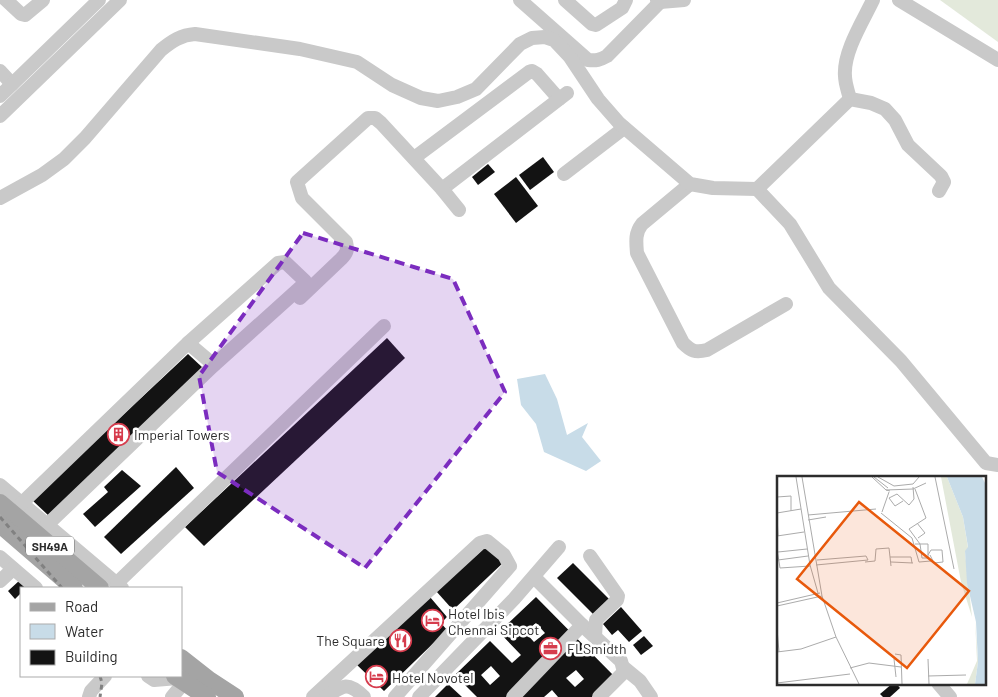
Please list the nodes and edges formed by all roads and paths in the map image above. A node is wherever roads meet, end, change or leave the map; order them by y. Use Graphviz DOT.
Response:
graph roads {
  1 [pos="6,0"];
  2 [pos="43,0"];
  3 [pos="120,0"];
  4 [pos="520,0"];
  5 [pos="565,0"];
  6 [pos="626,0"];
  7 [pos="684,0"];
  8 [pos="873,0"];
  9 [pos="899,0"];
  10 [pos="658,1"];
  11 [pos="93,2"];
  12 [pos="0,6"];
  13 [pos="998,60"];
  14 [pos="0,71"];
  15 [pos="12,84"];
  16 [pos="0,96"];
  17 [pos="850,99"];
  18 [pos="0,116"];
  19 [pos="624,128"];
  20 [pos="414,158"];
  21 [pos="564,174"];
  22 [pos="690,184"];
  23 [pos="442,189"];
  24 [pos="757,189"];
  25 [pos="939,191"];
  26 [pos="0,198"];
  27 [pos="459,210"];
  28 [pos="786,304"];
  29 [pos="384,326"];
  30 [pos="188,343"];
  31 [pos="214,365"];
  32 [pos="998,465"];
  33 [pos="0,484"];
  34 [pos="0,503"];
  35 [pos="22,503"];
  36 [pos="0,524"];
  37 [pos="45,531"];
  38 [pos="559,547"];
  39 [pos="590,556"];
  40 [pos="0,558"];
  41 [pos="13,569"];
  42 [pos="534,577"];
  43 [pos="0,580"];
  44 [pos="35,587"];
  45 [pos="73,587"];
  46 [pos="113,587"];
  47 [pos="582,625"];
  48 [pos="595,636"];
  49 [pos="623,666"];
  50 [pos="183,668"];
  51 [pos="104,677"];
  52 [pos="150,677"];
  53 [pos="161,677"];
  54 [pos="180,677"];
  55 [pos="939,684"];
  56 [pos="203,692"];
  57 [pos="89,697"];
  58 [pos="172,697"];
  59 [pos="234,697"];
  60 [pos="313,697"];
  61 [pos="326,697"];
  62 [pos="364,697"];
  63 [pos="395,697"];
  64 [pos="419,697"];
  65 [pos="513,697"];
  66 [pos="599,697"];
  67 [pos="651,697"];
  68 [pos="950,697"];
  1 -- 2 [label="street"];
  1 -- 12 [label="street"];
  3 -- 18 [label="street"];
  4 -- 10 [label="street"];
  5 -- 6 [label="street"];
  7 -- 10 [label="street"];
  8 -- 17 [label="street"];
  9 -- 13 [label="street"];
  11 -- 15 [label="street"];
  14 -- 15 [label="street"];
  15 -- 16 [label="street"];
  17 -- 24 [label="street"];
  17 -- 25 [label="street"];
  19 -- 21 [label="street"];
  19 -- 22 [label="street"];
  19 -- 26 [label="street"];
  20 -- 23 [label="street"];
  20 -- 23 [label="street"];
  20 -- 37 [label="street"];
  22 -- 24 [label="street"];
  22 -- 28 [label="street"];
  23 -- 27 [label="street"];
  24 -- 32 [label="street"];
  29 -- 46 [label="street"];
  30 -- 31 [label="street"];
  30 -- 31 [label="street"];
  30 -- 35 [label="street"];
  31 -- 37 [label="street"];
  33 -- 35 [label="street"];
  34 -- 37 [label="main road, SH49A"];
  35 -- 37 [label="street"];
  36 -- 45 [label="main road, SH49A"];
  37 -- 46 [label="main road, SH49A"];
  38 -- 42 [label="street"];
  39 -- 48 [label="street"];
  40 -- 41 [label="street"];
  41 -- 43 [label="street"];
  41 -- 44 [label="street"];
  42 -- 47 [label="street"];
  42 -- 64 [label="street"];
  47 -- 48 [label="street"];
  47 -- 65 [label="street"];
  48 -- 49 [label="street"];
  49 -- 66 [label="street"];
  49 -- 67 [label="street"];
  50 -- 56 [label="main road"];
  51 -- 57 [label="street"];
  52 -- 53 [label="street"];
  54 -- 58 [label="street"];
  55 -- 68 [label="street"];
  56 -- 59 [label="main road"];
  60 -- 63 [label="street"];
  61 -- 62 [label="street"];
}
